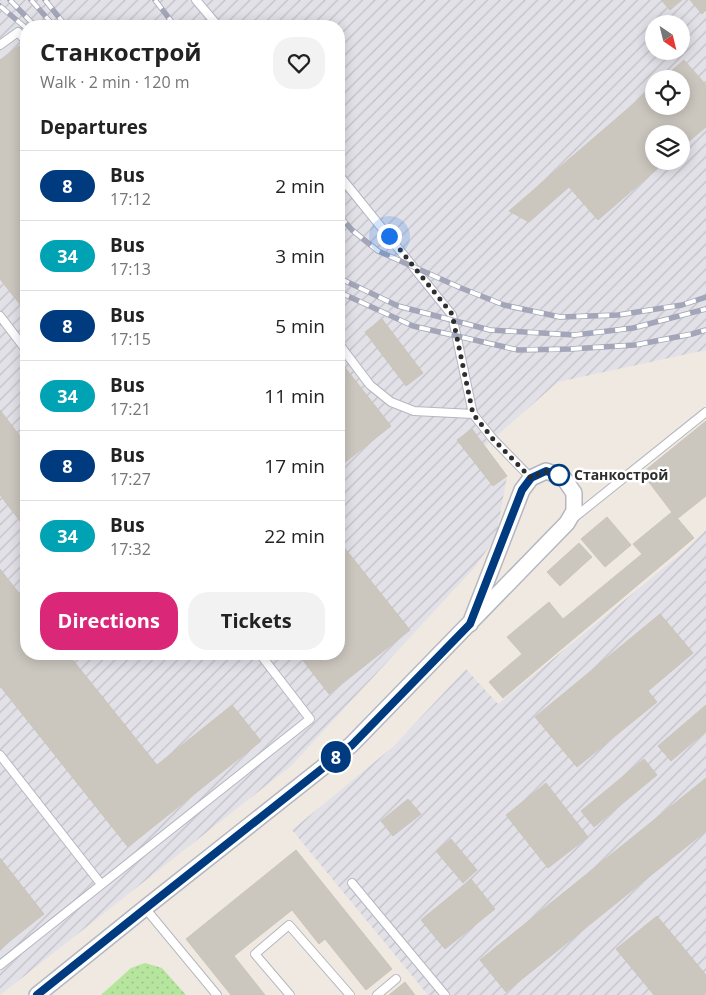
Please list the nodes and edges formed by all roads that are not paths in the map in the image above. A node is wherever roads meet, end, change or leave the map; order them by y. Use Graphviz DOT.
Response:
graph roads {
  1 [pos="196,0"];
  2 [pos="213,20"];
  3 [pos="20,34"];
  4 [pos="0,45"];
  5 [pos="345,182"];
  6 [pos="0,316"];
  7 [pos="20,342"];
  8 [pos="345,352"];
  9 [pos="706,412"];
  10 [pos="473,414"];
  11 [pos="531,478"];
  12 [pos="568,523"];
  13 [pos="470,624"];
  14 [pos="265,660"];
  15 [pos="0,755"];
  16 [pos="352,883"];
  17 [pos="101,884"];
  18 [pos="146,908"];
  19 [pos="0,966"];
  20 [pos="396,979"];
  21 [pos="37,995"];
  22 [pos="217,995"];
  23 [pos="290,995"];
  24 [pos="350,995"];
  25 [pos="377,995"];
  26 [pos="445,995"];
  1 -- 2 [label="lane"];
  3 -- 4 [label="lane"];
  5 -- 10 [label="lane"];
  6 -- 7 [label="lane"];
  8 -- 10 [label="lane"];
  9 -- 12 [label="lane"];
  10 -- 11 [label="lane"];
  11 -- 12 [label="street"];
  11 -- 13 [label="street"];
  12 -- 13 [label="street"];
  13 -- 18 [label="street"];
  14 -- 17 [label="lane"];
  15 -- 17 [label="lane"];
  16 -- 26 [label="lane"];
  17 -- 19 [label="lane"];
  18 -- 21 [label="street"];
  18 -- 22 [label="lane"];
  20 -- 25 [label="lane"];
  23 -- 24 [label="lane"];
}
